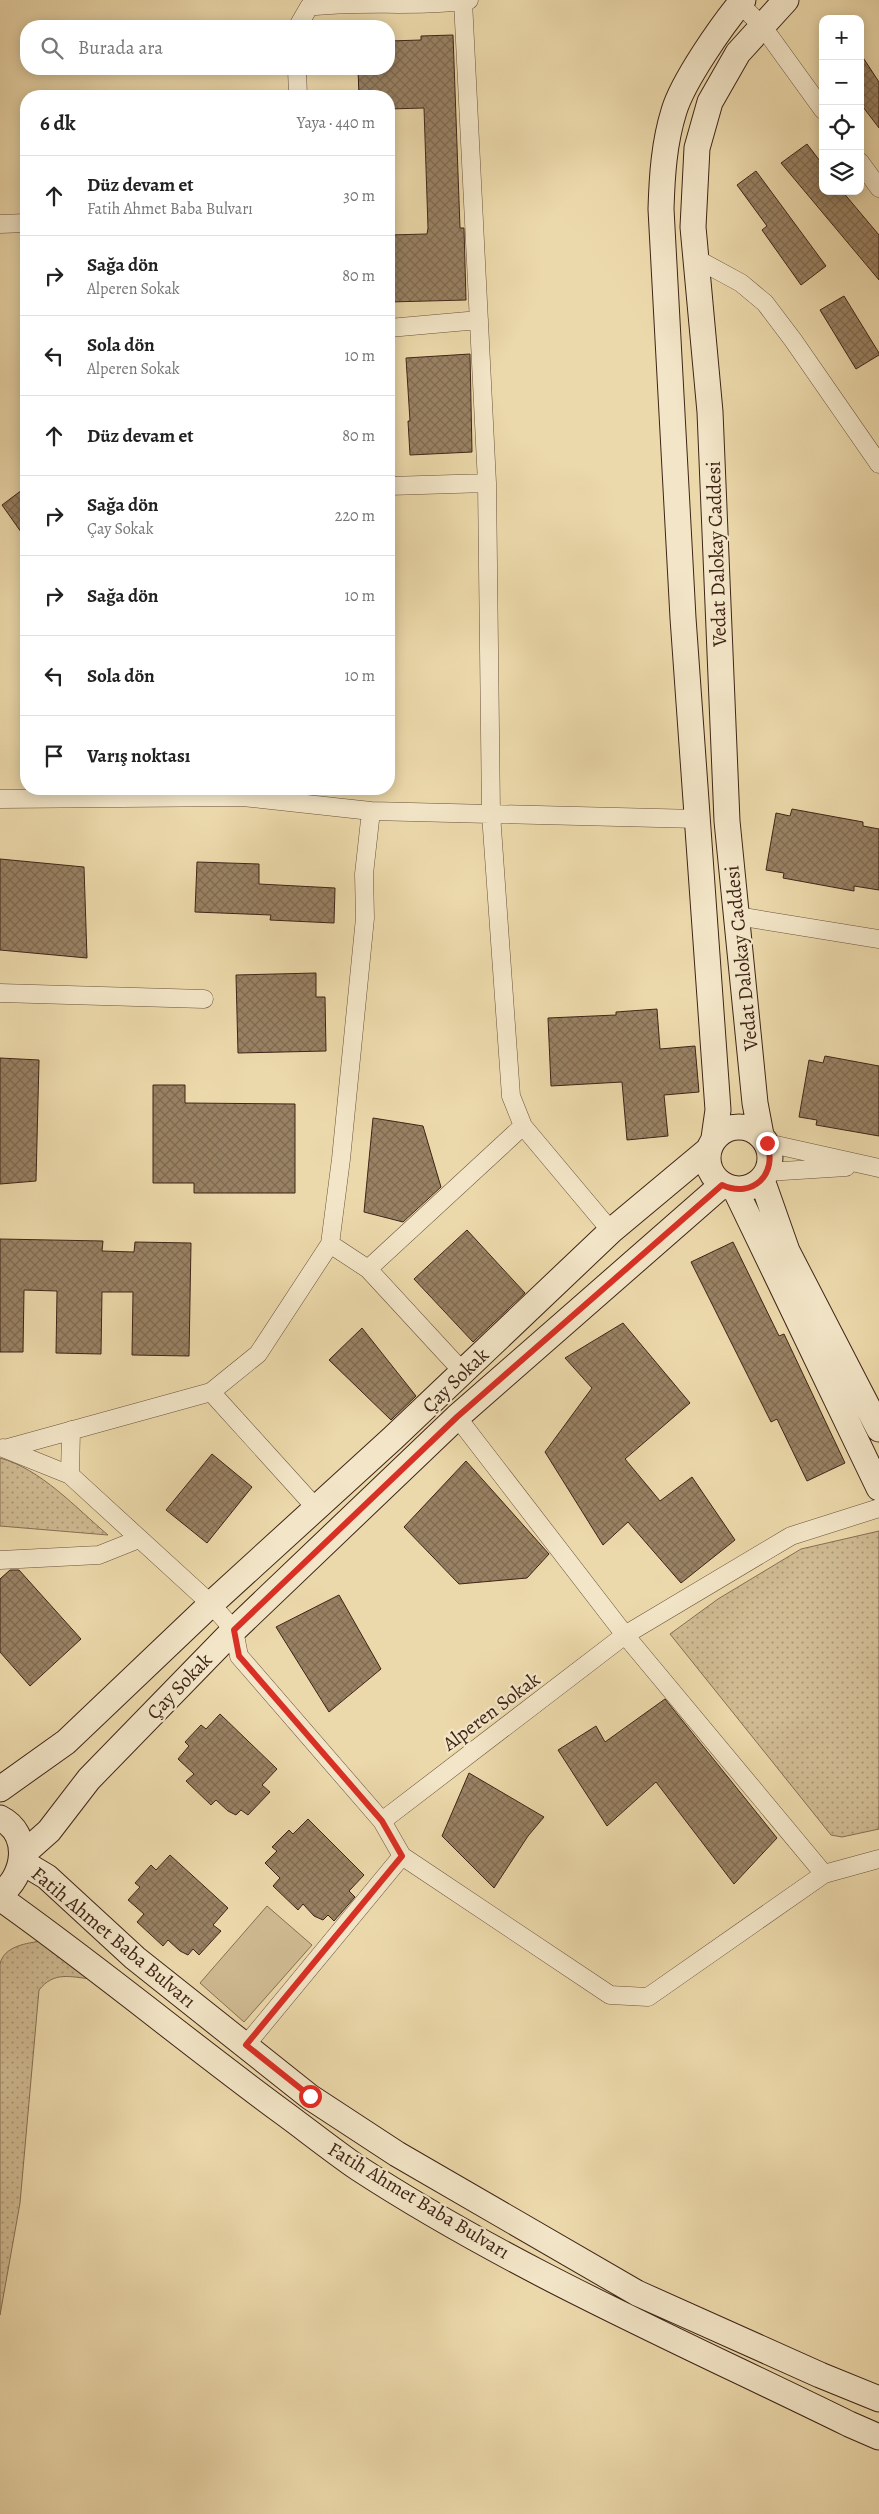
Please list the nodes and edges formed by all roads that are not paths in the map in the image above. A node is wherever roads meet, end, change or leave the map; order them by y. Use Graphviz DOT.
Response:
graph roads {
  1 [pos="466,0"];
  2 [pos="786,0"];
  3 [pos="739,1"];
  4 [pos="301,20"];
  5 [pos="763,27"];
  6 [pos="298,75"];
  7 [pos="298,90"];
  8 [pos="819,105"];
  9 [pos="864,167"];
  10 [pos="879,188"];
  11 [pos="20,223"];
  12 [pos="0,224"];
  13 [pos="695,258"];
  14 [pos="479,320"];
  15 [pos="395,327"];
  16 [pos="879,464"];
  17 [pos="487,482"];
  18 [pos="395,486"];
  19 [pos="162,795"];
  20 [pos="256,795"];
  21 [pos="0,799"];
  22 [pos="371,812"];
  23 [pos="491,814"];
  24 [pos="698,819"];
  25 [pos="736,916"];
  26 [pos="879,939"];
  27 [pos="0,993"];
  28 [pos="204,999"];
  29 [pos="522,1126"];
  30 [pos="764,1139"];
  31 [pos="711,1144"];
  32 [pos="872,1166"];
  33 [pos="765,1176"];
  34 [pos="729,1187"];
  35 [pos="611,1231"];
  36 [pos="330,1244"];
  37 [pos="368,1269"];
  38 [pos="463,1372"];
  39 [pos="211,1392"];
  40 [pos="457,1417"];
  41 [pos="879,1429"];
  42 [pos="71,1430"];
  43 [pos="4,1448"];
  44 [pos="70,1475"];
  45 [pos="879,1488"];
  46 [pos="316,1508"];
  47 [pos="879,1508"];
  48 [pos="138,1539"];
  49 [pos="0,1560"];
  50 [pos="211,1604"];
  51 [pos="234,1630"];
  52 [pos="625,1635"];
  53 [pos="0,1789"];
  54 [pos="0,1818"];
  55 [pos="382,1821"];
  56 [pos="402,1856"];
  57 [pos="22,1858"];
  58 [pos="879,1859"];
  59 [pos="824,1874"];
  60 [pos="0,1894"];
  61 [pos="0,1898"];
  62 [pos="246,2045"];
  63 [pos="879,2399"];
  64 [pos="879,2437"];
  1 -- 4 [label="street"];
  1 -- 14 [label="street"];
  2 -- 5 [label="main road, Vedat Dalokay Caddesi"];
  3 -- 5 [label="street"];
  3 -- 24 [label="main road"];
  5 -- 8 [label="street"];
  5 -- 13 [label="main road, Vedat Dalokay Caddesi"];
  6 -- 7 [label="street"];
  9 -- 10 [label="street"];
  11 -- 12 [label="street"];
  13 -- 16 [label="street"];
  13 -- 25 [label="main road, Vedat Dalokay Caddesi"];
  14 -- 15 [label="street"];
  14 -- 17 [label="street"];
  17 -- 18 [label="street"];
  17 -- 23 [label="street"];
  19 -- 21 [label="street"];
  20 -- 22 [label="street"];
  22 -- 23 [label="street"];
  22 -- 36 [label="street"];
  23 -- 24 [label="street"];
  23 -- 29 [label="street"];
  24 -- 31 [label="main road"];
  25 -- 26 [label="street"];
  25 -- 30 [label="main road, Vedat Dalokay Caddesi"];
  27 -- 28 [label="street"];
  29 -- 35 [label="street"];
  29 -- 37 [label="street"];
  30 -- 31 [label="main road"];
  30 -- 32 [label="street"];
  30 -- 33 [label="main road"];
  31 -- 34 [label="main road"];
  31 -- 35 [label="main road, Çay Sokak"];
  32 -- 33 [label="street"];
  33 -- 34 [label="main road"];
  33 -- 41 [label="main road"];
  34 -- 40 [label="main road, Çay Sokak"];
  34 -- 45 [label="main road"];
  35 -- 38 [label="main road, Çay Sokak"];
  36 -- 37 [label="street"];
  36 -- 39 [label="street"];
  37 -- 38 [label="street"];
  38 -- 46 [label="main road, Çay Sokak"];
  39 -- 42 [label="street"];
  39 -- 46 [label="street"];
  40 -- 51 [label="main road, Çay Sokak"];
  40 -- 52 [label="street"];
  42 -- 43 [label="street"];
  42 -- 44 [label="street"];
  43 -- 44 [label="street"];
  44 -- 48 [label="street"];
  46 -- 50 [label="main road, Çay Sokak"];
  47 -- 52 [label="street, Alperen Sokak"];
  48 -- 49 [label="street"];
  48 -- 50 [label="street"];
  50 -- 51 [label="street"];
  50 -- 53 [label="main road, Çay Sokak"];
  51 -- 55 [label="street"];
  51 -- 57 [label="main road, Çay Sokak"];
  52 -- 55 [label="street, Alperen Sokak"];
  52 -- 59 [label="street"];
  54 -- 57 [label="main road"];
  55 -- 56 [label="street"];
  56 -- 59 [label="street"];
  56 -- 62 [label="street"];
  57 -- 60 [label="main road"];
  57 -- 62 [label="main road, Fatih Ahmet Baba Bulvarı"];
  58 -- 59 [label="street"];
  61 -- 64 [label="main road, Fatih Ahmet Baba Bulvarı"];
  62 -- 63 [label="main road, Fatih Ahmet Baba Bulvarı"];
}
